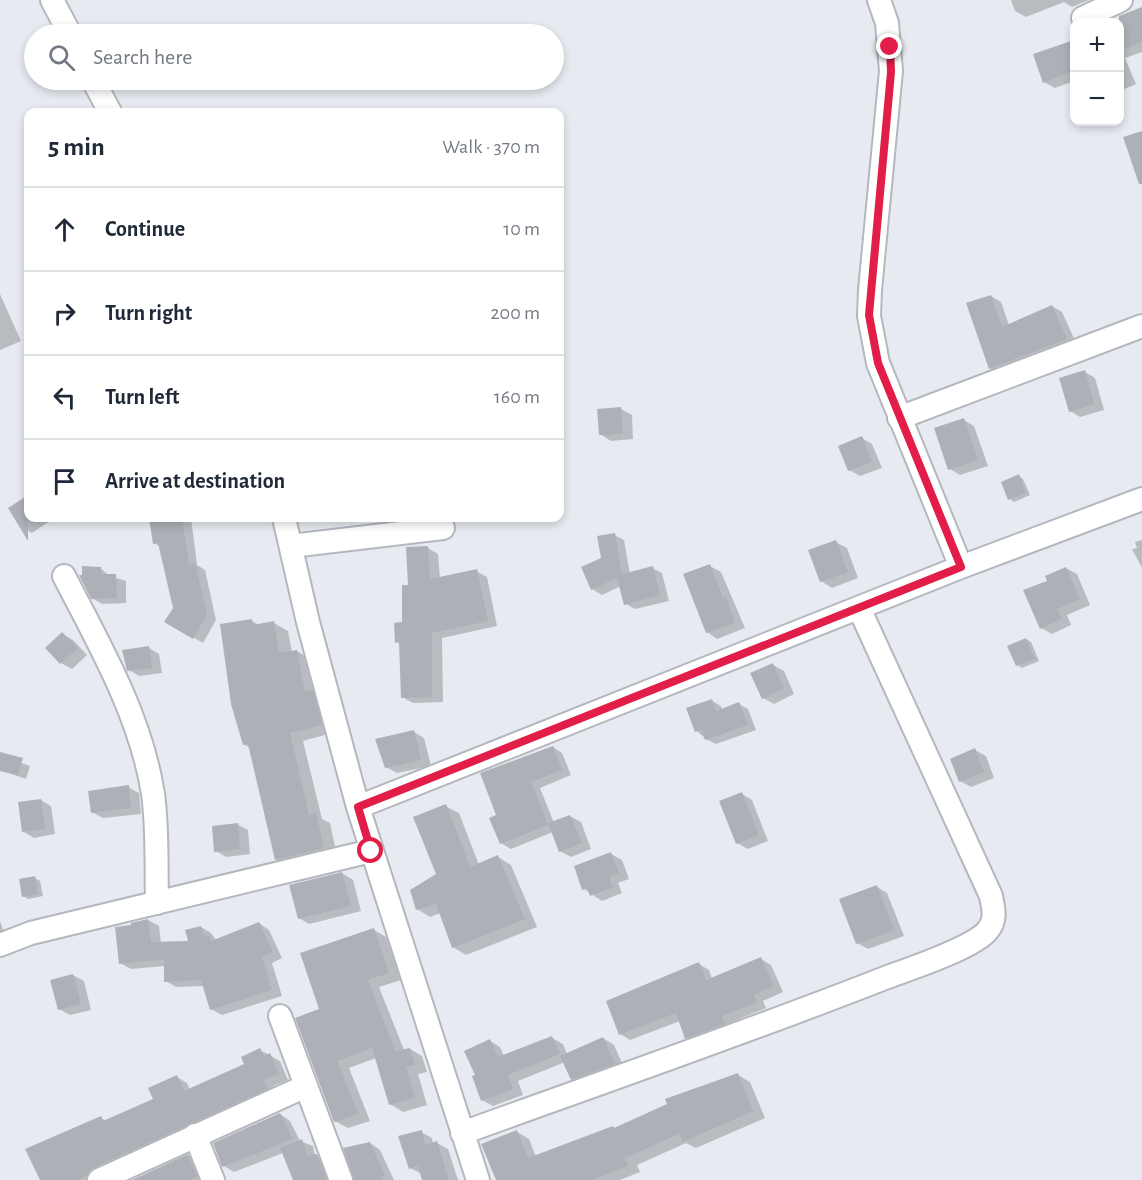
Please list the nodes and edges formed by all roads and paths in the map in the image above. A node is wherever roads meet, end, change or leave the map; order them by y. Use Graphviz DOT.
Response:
graph roads {
  1 [pos="52,0"];
  2 [pos="879,0"];
  3 [pos="1121,0"];
  4 [pos="1083,18"];
  5 [pos="65,24"];
  6 [pos="98,90"];
  7 [pos="108,108"];
  8 [pos="1142,326"];
  9 [pos="898,418"];
  10 [pos="1142,499"];
  11 [pos="285,522"];
  12 [pos="442,528"];
  13 [pos="291,546"];
  14 [pos="961,567"];
  15 [pos="64,576"];
  16 [pos="860,608"];
  17 [pos="358,807"];
  18 [pos="371,851"];
  19 [pos="157,903"];
  20 [pos="0,945"];
  21 [pos="280,1016"];
  22 [pos="306,1086"];
  23 [pos="462,1133"];
  24 [pos="195,1135"];
  25 [pos="107,1178"];
  26 [pos="213,1180"];
  27 [pos="341,1180"];
  28 [pos="478,1180"];
  1 -- 5 [label="street"];
  2 -- 9 [label="street"];
  3 -- 4 [label="street"];
  6 -- 7 [label="street"];
  8 -- 9 [label="street"];
  9 -- 14 [label="street"];
  10 -- 14 [label="street"];
  11 -- 13 [label="street"];
  12 -- 13 [label="street"];
  13 -- 17 [label="street"];
  14 -- 16 [label="street"];
  15 -- 19 [label="street"];
  16 -- 17 [label="street"];
  16 -- 23 [label="street"];
  17 -- 18 [label="street"];
  18 -- 19 [label="street"];
  18 -- 23 [label="street"];
  19 -- 20 [label="street"];
  21 -- 22 [label="street"];
  22 -- 24 [label="street"];
  22 -- 27 [label="street"];
  23 -- 28 [label="street"];
  24 -- 25 [label="street"];
  24 -- 26 [label="street"];
}
